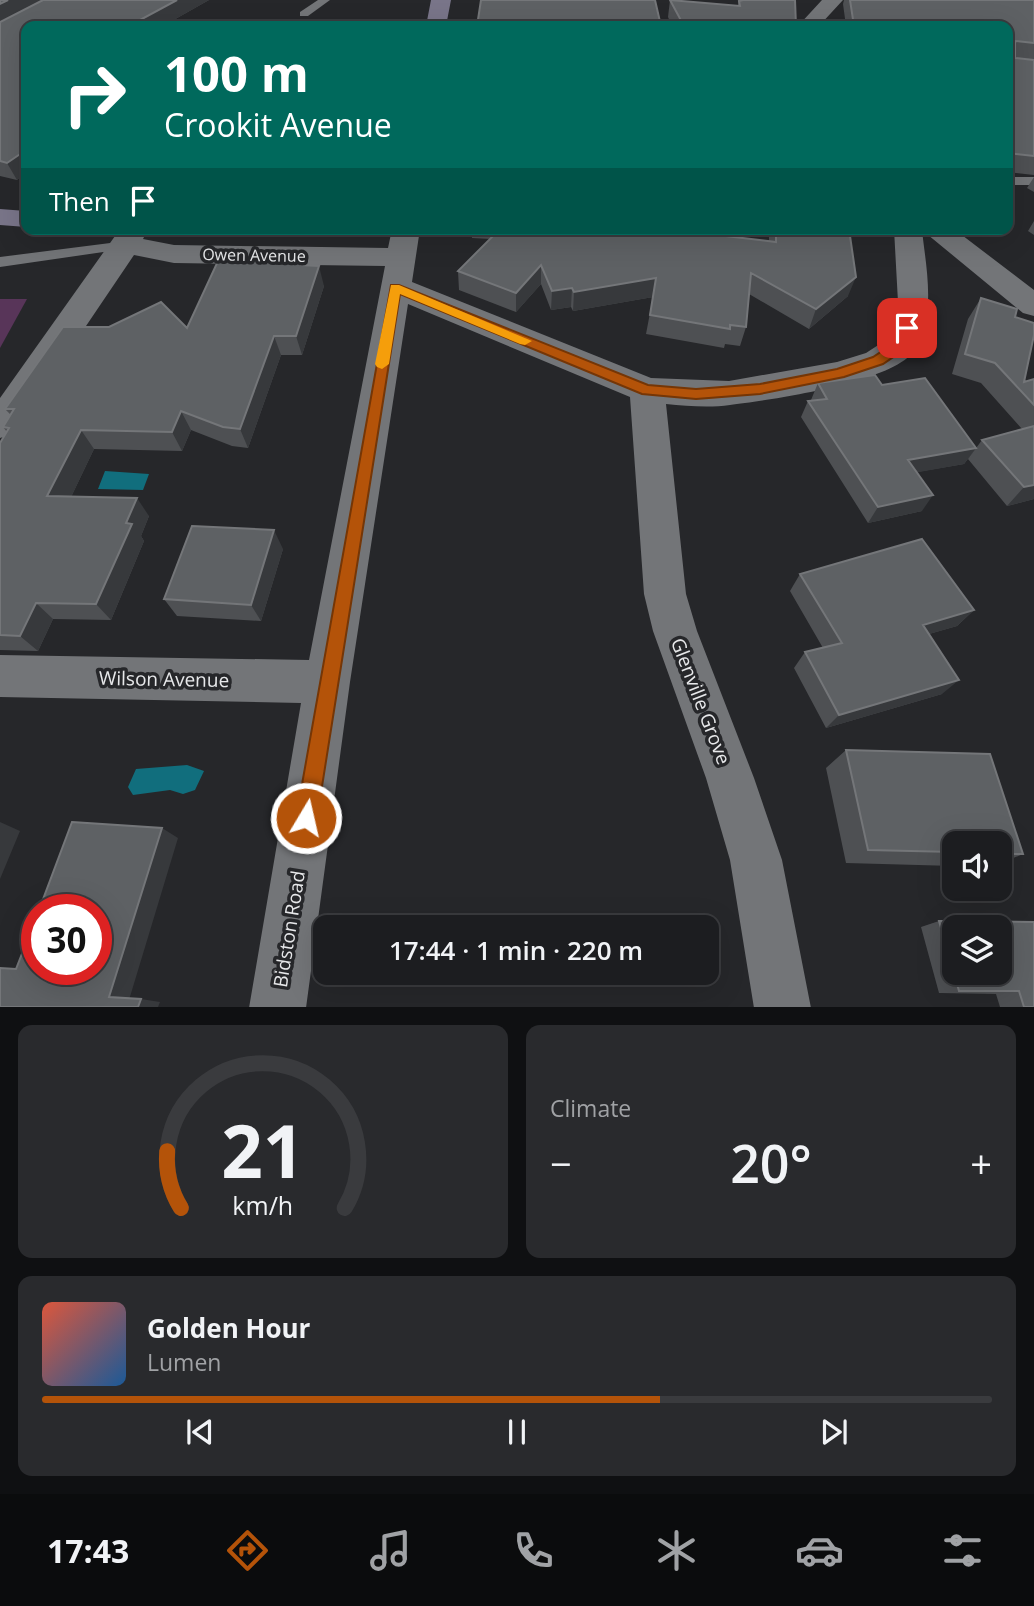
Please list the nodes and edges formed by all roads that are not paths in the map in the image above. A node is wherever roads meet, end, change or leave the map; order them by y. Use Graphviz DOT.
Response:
graph roads {
  1 [pos="324,0"];
  2 [pos="441,0"];
  3 [pos="833,0"];
  4 [pos="304,14"];
  5 [pos="437,21"];
  6 [pos="813,21"];
  7 [pos="1013,181"];
  8 [pos="1034,181"];
  9 [pos="0,217"];
  10 [pos="21,219"];
  11 [pos="908,235"];
  12 [pos="944,235"];
  13 [pos="130,237"];
  14 [pos="400,258"];
  15 [pos="0,262"];
  16 [pos="1034,306"];
  17 [pos="647,390"];
  18 [pos="0,425"];
  19 [pos="0,677"];
  20 [pos="327,682"];
  21 [pos="277,1007"];
  22 [pos="783,1007"];
  1 -- 4 [label="lane"];
  2 -- 5 [label="street"];
  3 -- 6 [label="street"];
  7 -- 8 [label="lane"];
  9 -- 10 [label="street"];
  11 -- 17 [label="street"];
  12 -- 16 [label="street"];
  13 -- 14 [label="street, Owen Avenue"];
  13 -- 15 [label="lane"];
  13 -- 18 [label="street"];
  14 -- 17 [label="street"];
  14 -- 20 [label="street, Bidston Road"];
  17 -- 22 [label="street, Glenville Grove"];
  19 -- 20 [label="street, Wilson Avenue"];
  20 -- 21 [label="street, Bidston Road"];
}
